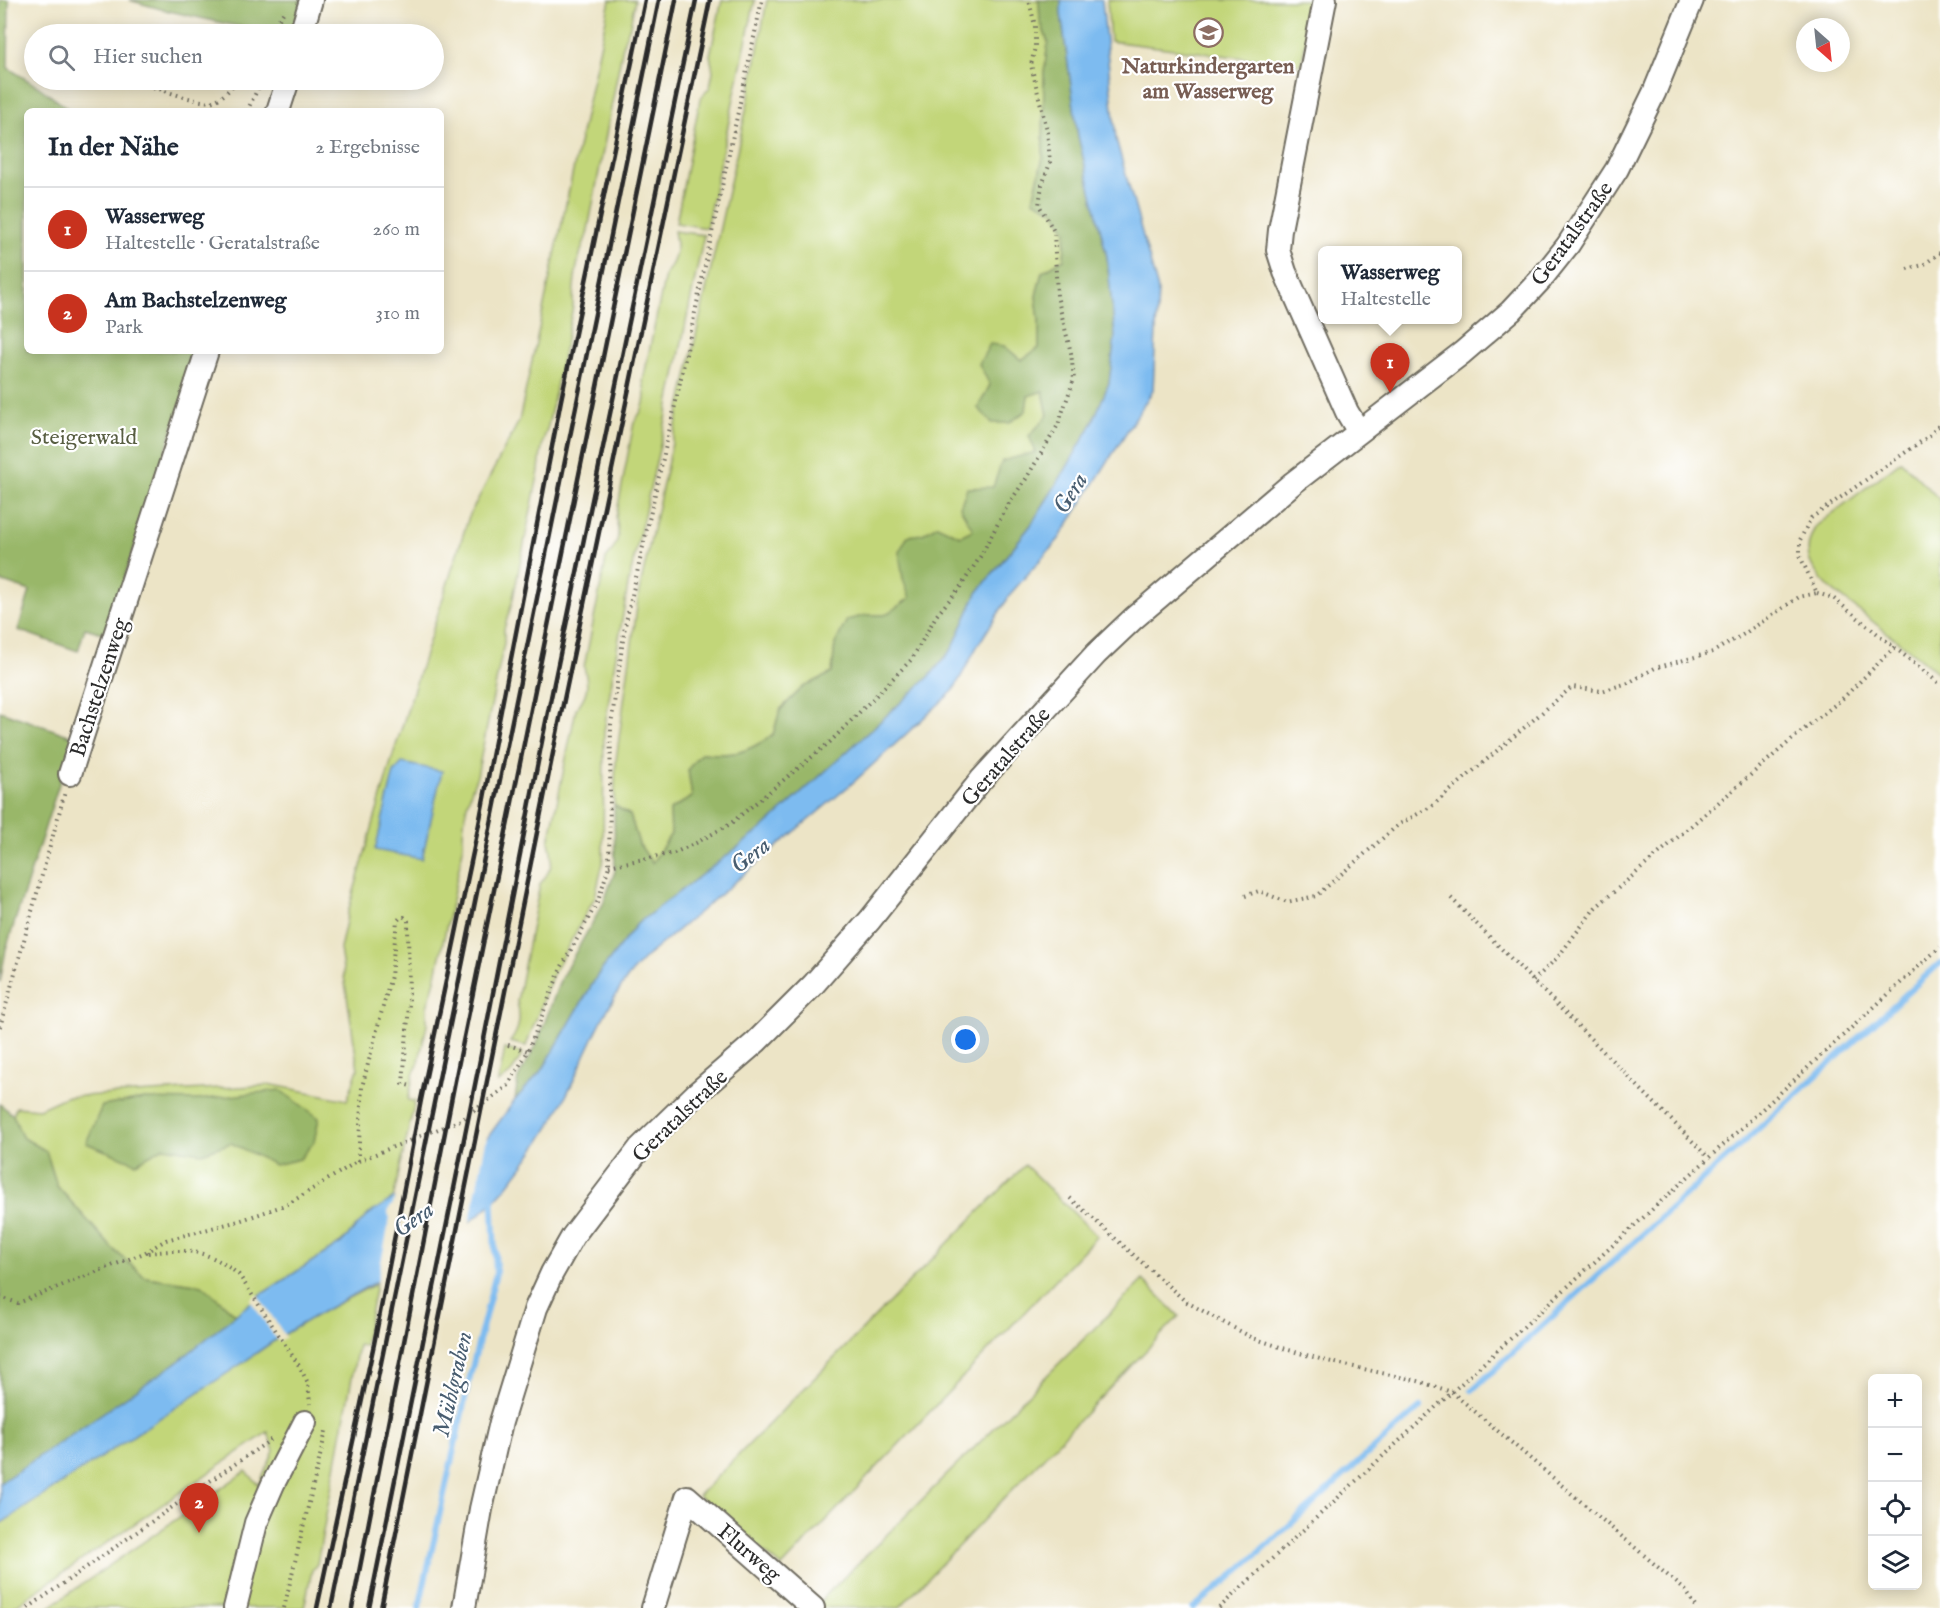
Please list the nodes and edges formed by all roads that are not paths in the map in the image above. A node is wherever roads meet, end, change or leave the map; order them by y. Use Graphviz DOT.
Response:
graph roads {
  1 [pos="311,0"];
  2 [pos="1325,0"];
  3 [pos="1692,0"];
  4 [pos="304,24"];
  5 [pos="285,90"];
  6 [pos="279,108"];
  7 [pos="206,354"];
  8 [pos="1359,432"];
  9 [pos="70,774"];
  10 [pos="310,1412"];
  11 [pos="235,1608"];
  12 [pos="464,1608"];
  13 [pos="654,1608"];
  14 [pos="813,1608"];
  1 -- 4 [label="street"];
  2 -- 8 [label="street"];
  3 -- 8 [label="street, Geratalstraße"];
  5 -- 6 [label="street"];
  7 -- 9 [label="street, Bachstelzenweg"];
  8 -- 12 [label="street, Geratalstraße"];
  10 -- 11 [label="street"];
  13 -- 14 [label="street, Flurweg"];
}
